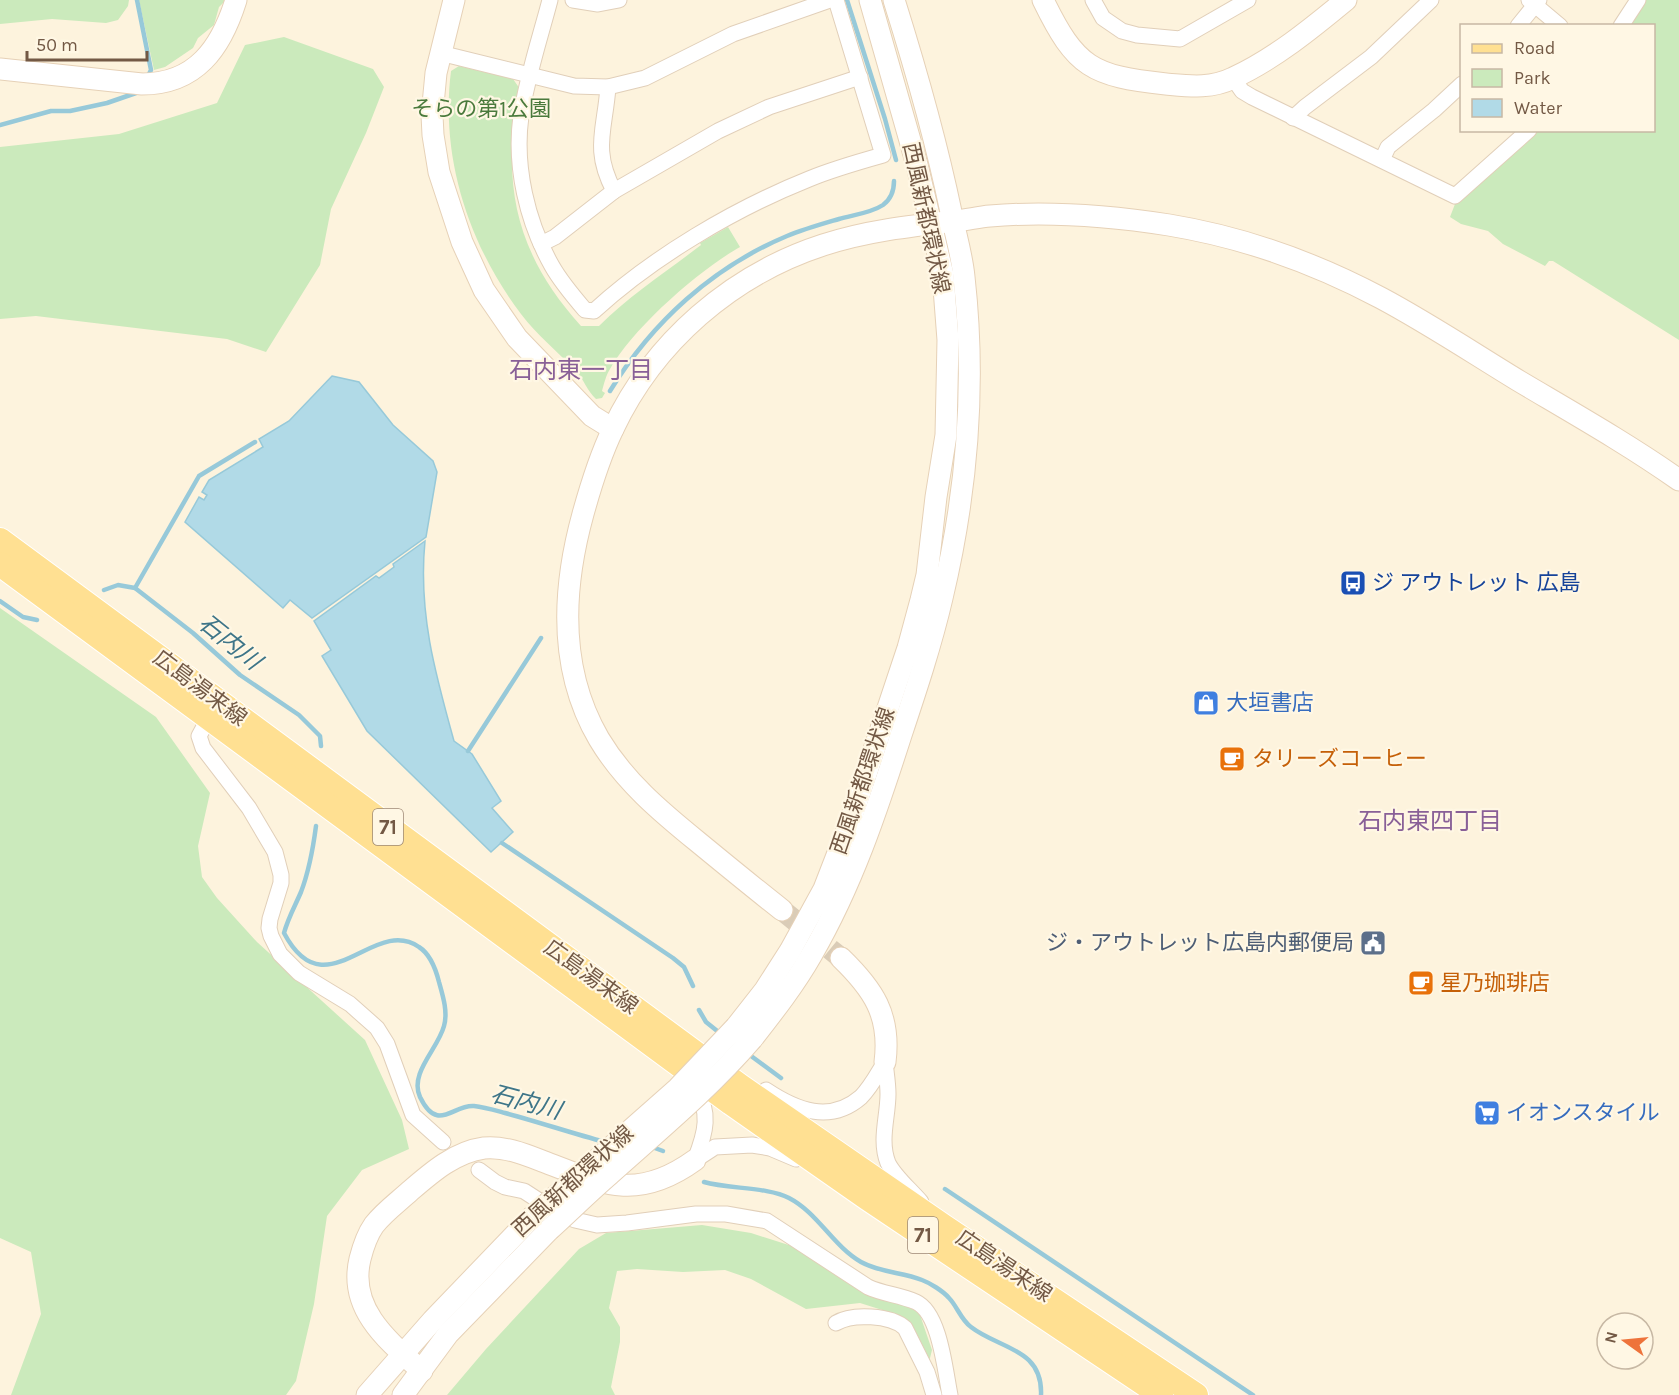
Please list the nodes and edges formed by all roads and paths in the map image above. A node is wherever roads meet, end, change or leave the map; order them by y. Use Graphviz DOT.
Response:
graph roads {
  1 [pos="236,0"];
  2 [pos="454,0"];
  3 [pos="550,0"];
  4 [pos="573,0"];
  5 [pos="619,0"];
  6 [pos="830,0"];
  7 [pos="836,0"];
  8 [pos="870,0"];
  9 [pos="894,0"];
  10 [pos="1093,0"];
  11 [pos="1248,0"];
  12 [pos="1346,0"];
  13 [pos="1431,0"];
  14 [pos="1638,0"];
  15 [pos="1050,2"];
  16 [pos="1534,2"];
  17 [pos="1519,24"];
  18 [pos="1558,24"];
  19 [pos="1622,24"];
  20 [pos="440,53"];
  21 [pos="0,69"];
  22 [pos="530,76"];
  23 [pos="860,77"];
  24 [pos="1233,78"];
  25 [pos="1460,85"];
  26 [pos="608,87"];
  27 [pos="1293,118"];
  28 [pos="1527,132"];
  29 [pos="1382,160"];
  30 [pos="614,191"];
  31 [pos="953,221"];
  32 [pos="931,223"];
  33 [pos="542,244"];
  34 [pos="613,429"];
  35 [pos="1679,480"];
  36 [pos="0,540"];
  37 [pos="0,564"];
  38 [pos="214,710"];
  39 [pos="782,910"];
  40 [pos="841,958"];
  41 [pos="646,1018"];
  42 [pos="744,1033"];
  43 [pos="885,1062"];
  44 [pos="688,1072"];
  45 [pos="443,1142"];
  46 [pos="695,1160"];
  47 [pos="479,1170"];
  48 [pos="839,1179"];
  49 [pos="943,1226"];
  50 [pos="836,1323"];
  51 [pos="1077,1339"];
  52 [pos="404,1355"];
  53 [pos="422,1371"];
  54 [pos="367,1395"];
  55 [pos="403,1395"];
  56 [pos="934,1395"];
  57 [pos="950,1395"];
  58 [pos="1139,1395"];
  59 [pos="1161,1395"];
  60 [pos="1196,1395"];
  1 -- 21 [label="street"];
  2 -- 20 [label="street"];
  3 -- 22 [label="street"];
  4 -- 5 [label="street"];
  6 -- 26 [label="street"];
  7 -- 23 [label="street"];
  8 -- 32 [label="street, 西風新都環状線"];
  9 -- 31 [label="street, 西風新都環状線"];
  10 -- 11 [label="street"];
  12 -- 24 [label="street"];
  13 -- 27 [label="street"];
  14 -- 19 [label="street"];
  15 -- 24 [label="street"];
  16 -- 17 [label="street"];
  16 -- 18 [label="street"];
  20 -- 22 [label="street"];
  20 -- 34 [label="street"];
  22 -- 26 [label="street"];
  22 -- 33 [label="street"];
  23 -- 30 [label="street"];
  23 -- 33 [label="street"];
  24 -- 27 [label="street"];
  25 -- 29 [label="street"];
  26 -- 30 [label="street"];
  27 -- 29 [label="street"];
  28 -- 29 [label="street"];
  30 -- 33 [label="street"];
  31 -- 32 [label="street"];
  31 -- 35 [label="street"];
  31 -- 42 [label="street, 西風新都環状線"];
  32 -- 34 [label="street"];
  32 -- 42 [label="street, 西風新都環状線"];
  34 -- 39 [label="street"];
  36 -- 38 [label="main road, 広島湯来線 / 71"];
  37 -- 38 [label="main road, 広島湯来線 / 71"];
  38 -- 41 [label="main road, 広島湯来線 / 71"];
  38 -- 44 [label="main road, 広島湯来線 / 71"];
  38 -- 45 [label="street"];
  40 -- 43 [label="street"];
  41 -- 43 [label="street"];
  41 -- 49 [label="main road, 広島湯来線 / 71"];
  42 -- 52 [label="street, 西風新都環状線, bridge"];
  42 -- 53 [label="street, 西風新都環状線, bridge"];
  43 -- 49 [label="street"];
  44 -- 46 [label="street"];
  44 -- 48 [label="main road, 広島湯来線 / 71"];
  46 -- 48 [label="street"];
  46 -- 52 [label="street"];
  47 -- 57 [label="street"];
  48 -- 51 [label="main road, 広島湯来線 / 71"];
  49 -- 60 [label="main road, 広島湯来線 / 71"];
  50 -- 56 [label="street"];
  51 -- 58 [label="main road"];
  51 -- 59 [label="main road, 広島湯来線 / 71"];
  52 -- 53 [label="street"];
  52 -- 54 [label="street, 西風新都環状線"];
  53 -- 55 [label="street, 西風新都環状線"];
}
